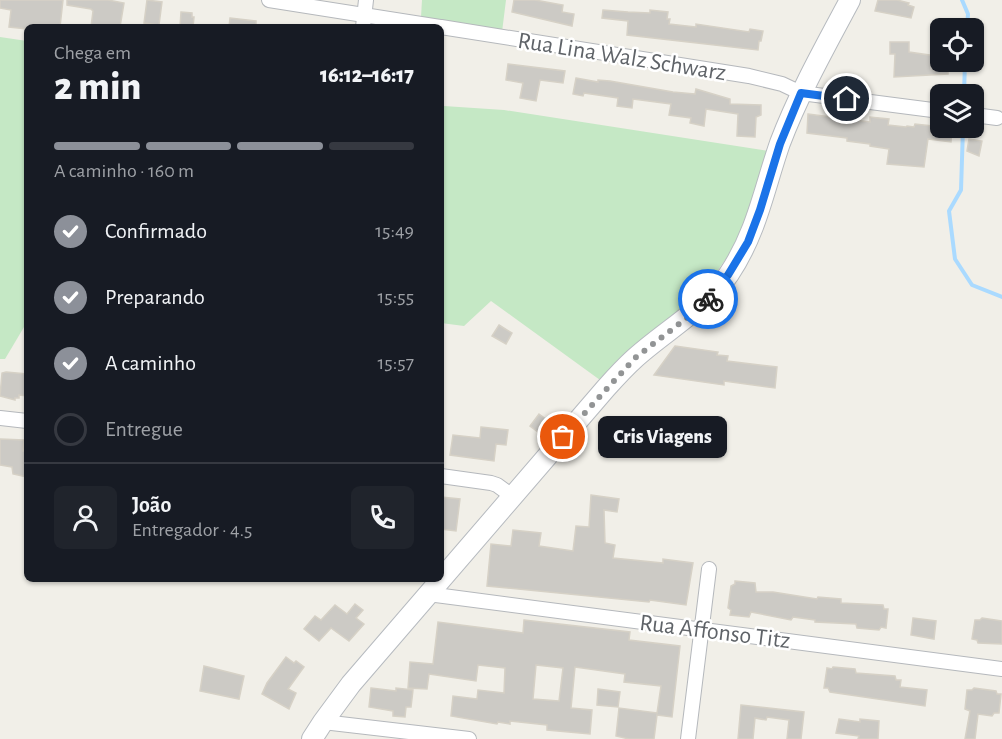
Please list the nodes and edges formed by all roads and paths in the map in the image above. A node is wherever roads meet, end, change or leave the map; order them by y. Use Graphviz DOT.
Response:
graph roads {
  1 [pos="269,0"];
  2 [pos="366,0"];
  3 [pos="850,0"];
  4 [pos="363,21"];
  5 [pos="402,24"];
  6 [pos="444,27"];
  7 [pos="801,93"];
  8 [pos="930,110"];
  9 [pos="984,116"];
  10 [pos="997,118"];
  11 [pos="0,418"];
  12 [pos="24,421"];
  13 [pos="444,476"];
  14 [pos="512,495"];
  15 [pos="709,569"];
  16 [pos="444,575"];
  17 [pos="438,582"];
  18 [pos="428,594"];
  19 [pos="701,630"];
  20 [pos="1002,669"];
  21 [pos="323,722"];
  22 [pos="312,739"];
  23 [pos="469,739"];
  24 [pos="688,739"];
  1 -- 4 [label="street, Rua Lina Walz Schwarz"];
  2 -- 4 [label="street"];
  3 -- 7 [label="street"];
  4 -- 5 [label="street, Rua Lina Walz Schwarz"];
  6 -- 7 [label="street, Rua Lina Walz Schwarz"];
  7 -- 8 [label="street, Rua Lina Walz Schwarz"];
  7 -- 14 [label="street"];
  9 -- 10 [label="street"];
  11 -- 12 [label="street"];
  13 -- 14 [label="street"];
  14 -- 16 [label="street"];
  15 -- 19 [label="street"];
  17 -- 18 [label="street"];
  18 -- 19 [label="street, Rua Affonso Titz"];
  18 -- 21 [label="street"];
  19 -- 20 [label="street, Rua Affonso Titz"];
  19 -- 24 [label="street"];
  21 -- 22 [label="street"];
  21 -- 23 [label="street"];
}
